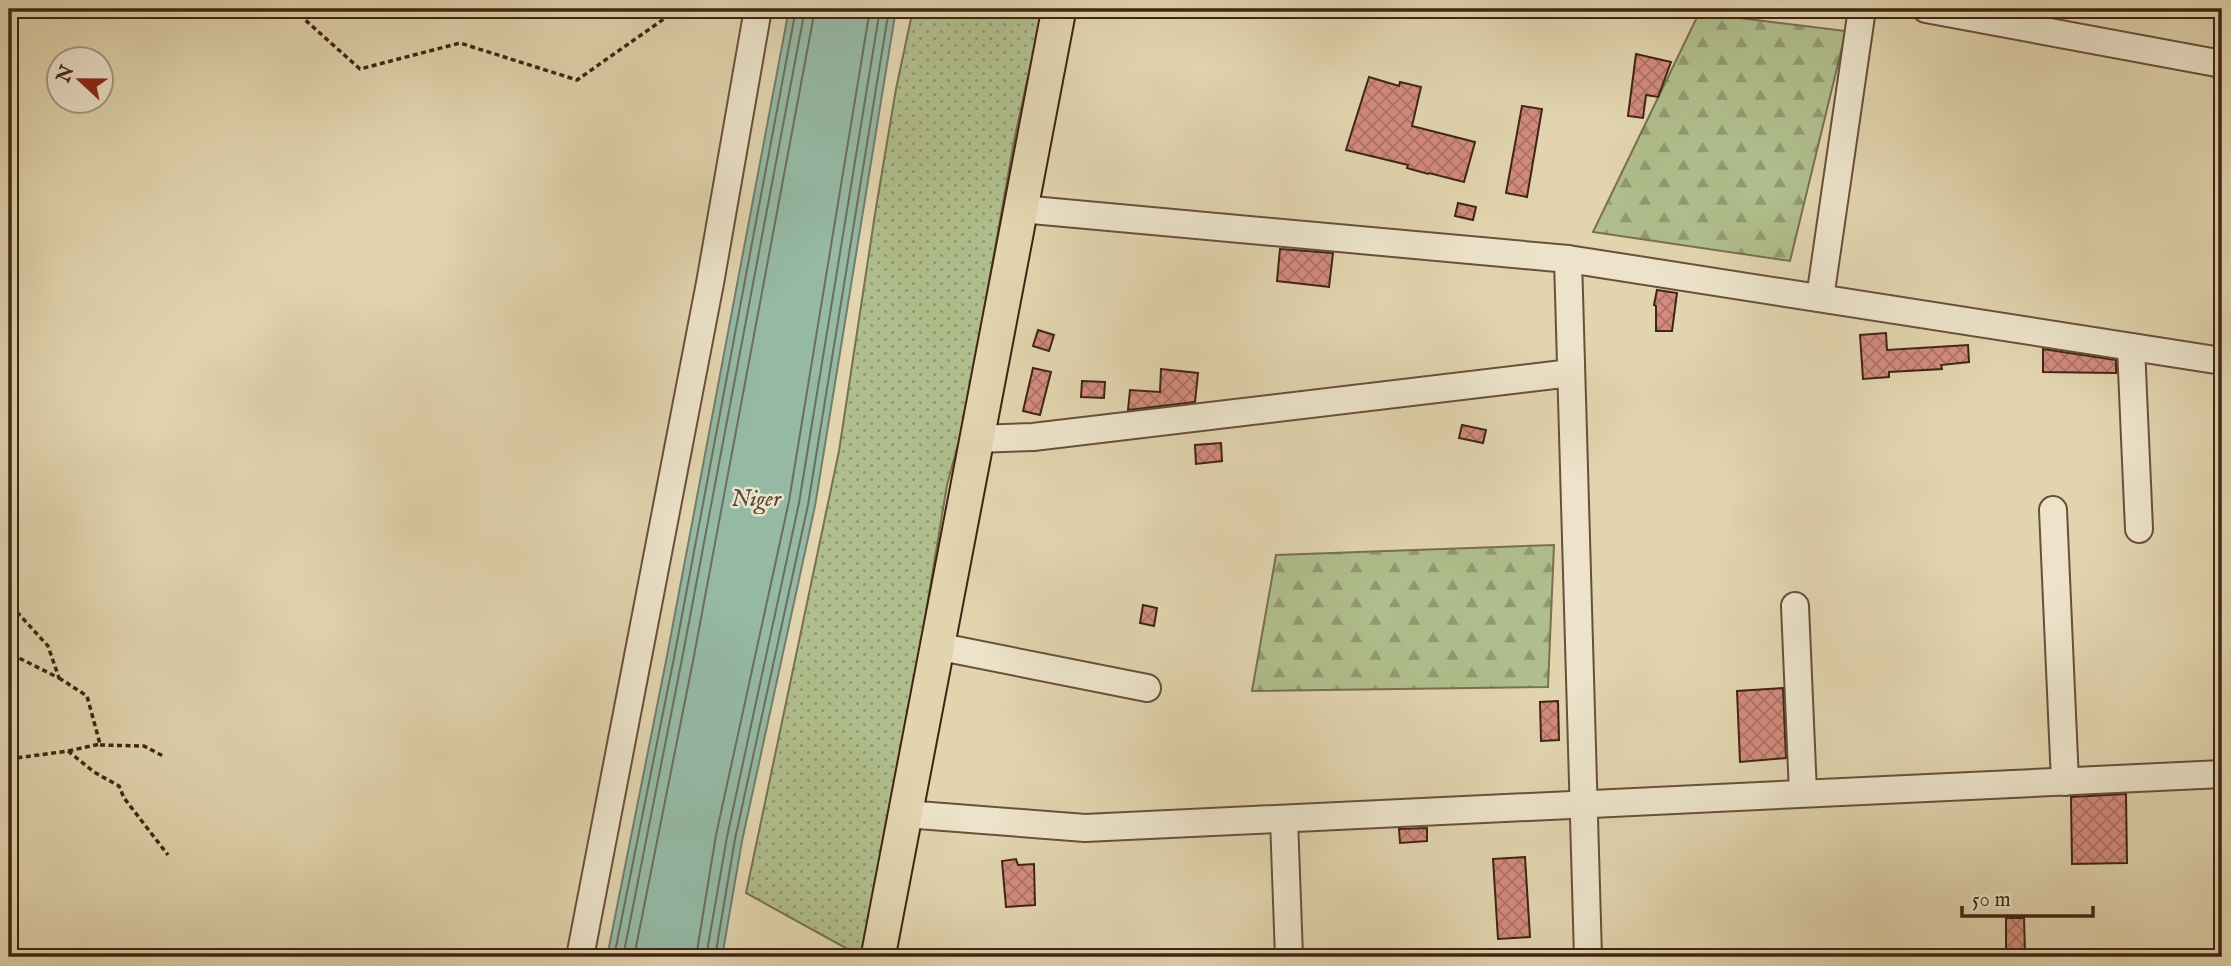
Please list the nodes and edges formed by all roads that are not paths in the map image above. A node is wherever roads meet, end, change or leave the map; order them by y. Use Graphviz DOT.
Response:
graph roads {
  1 [pos="758,9"];
  2 [pos="1059,9"];
  3 [pos="1862,9"];
  4 [pos="1926,9"];
  5 [pos="2222,64"];
  6 [pos="1021,209"];
  7 [pos="1568,259"];
  8 [pos="1820,298"];
  9 [pos="2130,347"];
  10 [pos="2222,361"];
  11 [pos="1571,373"];
  12 [pos="976,439"];
  13 [pos="2053,510"];
  14 [pos="2139,528"];
  15 [pos="1795,606"];
  16 [pos="936,646"];
  17 [pos="1147,688"];
  18 [pos="2222,775"];
  19 [pos="2065,782"];
  20 [pos="1803,793"];
  21 [pos="1584,804"];
  22 [pos="905,814"];
  23 [pos="1284,819"];
  24 [pos="580,957"];
  25 [pos="878,957"];
  26 [pos="1289,957"];
  27 [pos="1588,957"];
  1 -- 24 [label="street"];
  2 -- 6 [label="main road"];
  3 -- 8 [label="street"];
  4 -- 5 [label="street"];
  6 -- 7 [label="street"];
  6 -- 12 [label="main road"];
  7 -- 8 [label="street"];
  7 -- 11 [label="street"];
  8 -- 9 [label="street"];
  9 -- 10 [label="street"];
  9 -- 14 [label="street"];
  11 -- 12 [label="street"];
  11 -- 21 [label="street"];
  12 -- 16 [label="main road"];
  13 -- 19 [label="street"];
  15 -- 20 [label="street"];
  16 -- 17 [label="street"];
  16 -- 22 [label="main road"];
  18 -- 19 [label="street"];
  19 -- 20 [label="street"];
  20 -- 21 [label="street"];
  21 -- 23 [label="street"];
  21 -- 27 [label="street"];
  22 -- 23 [label="street"];
  22 -- 25 [label="main road"];
  23 -- 26 [label="street"];
}
